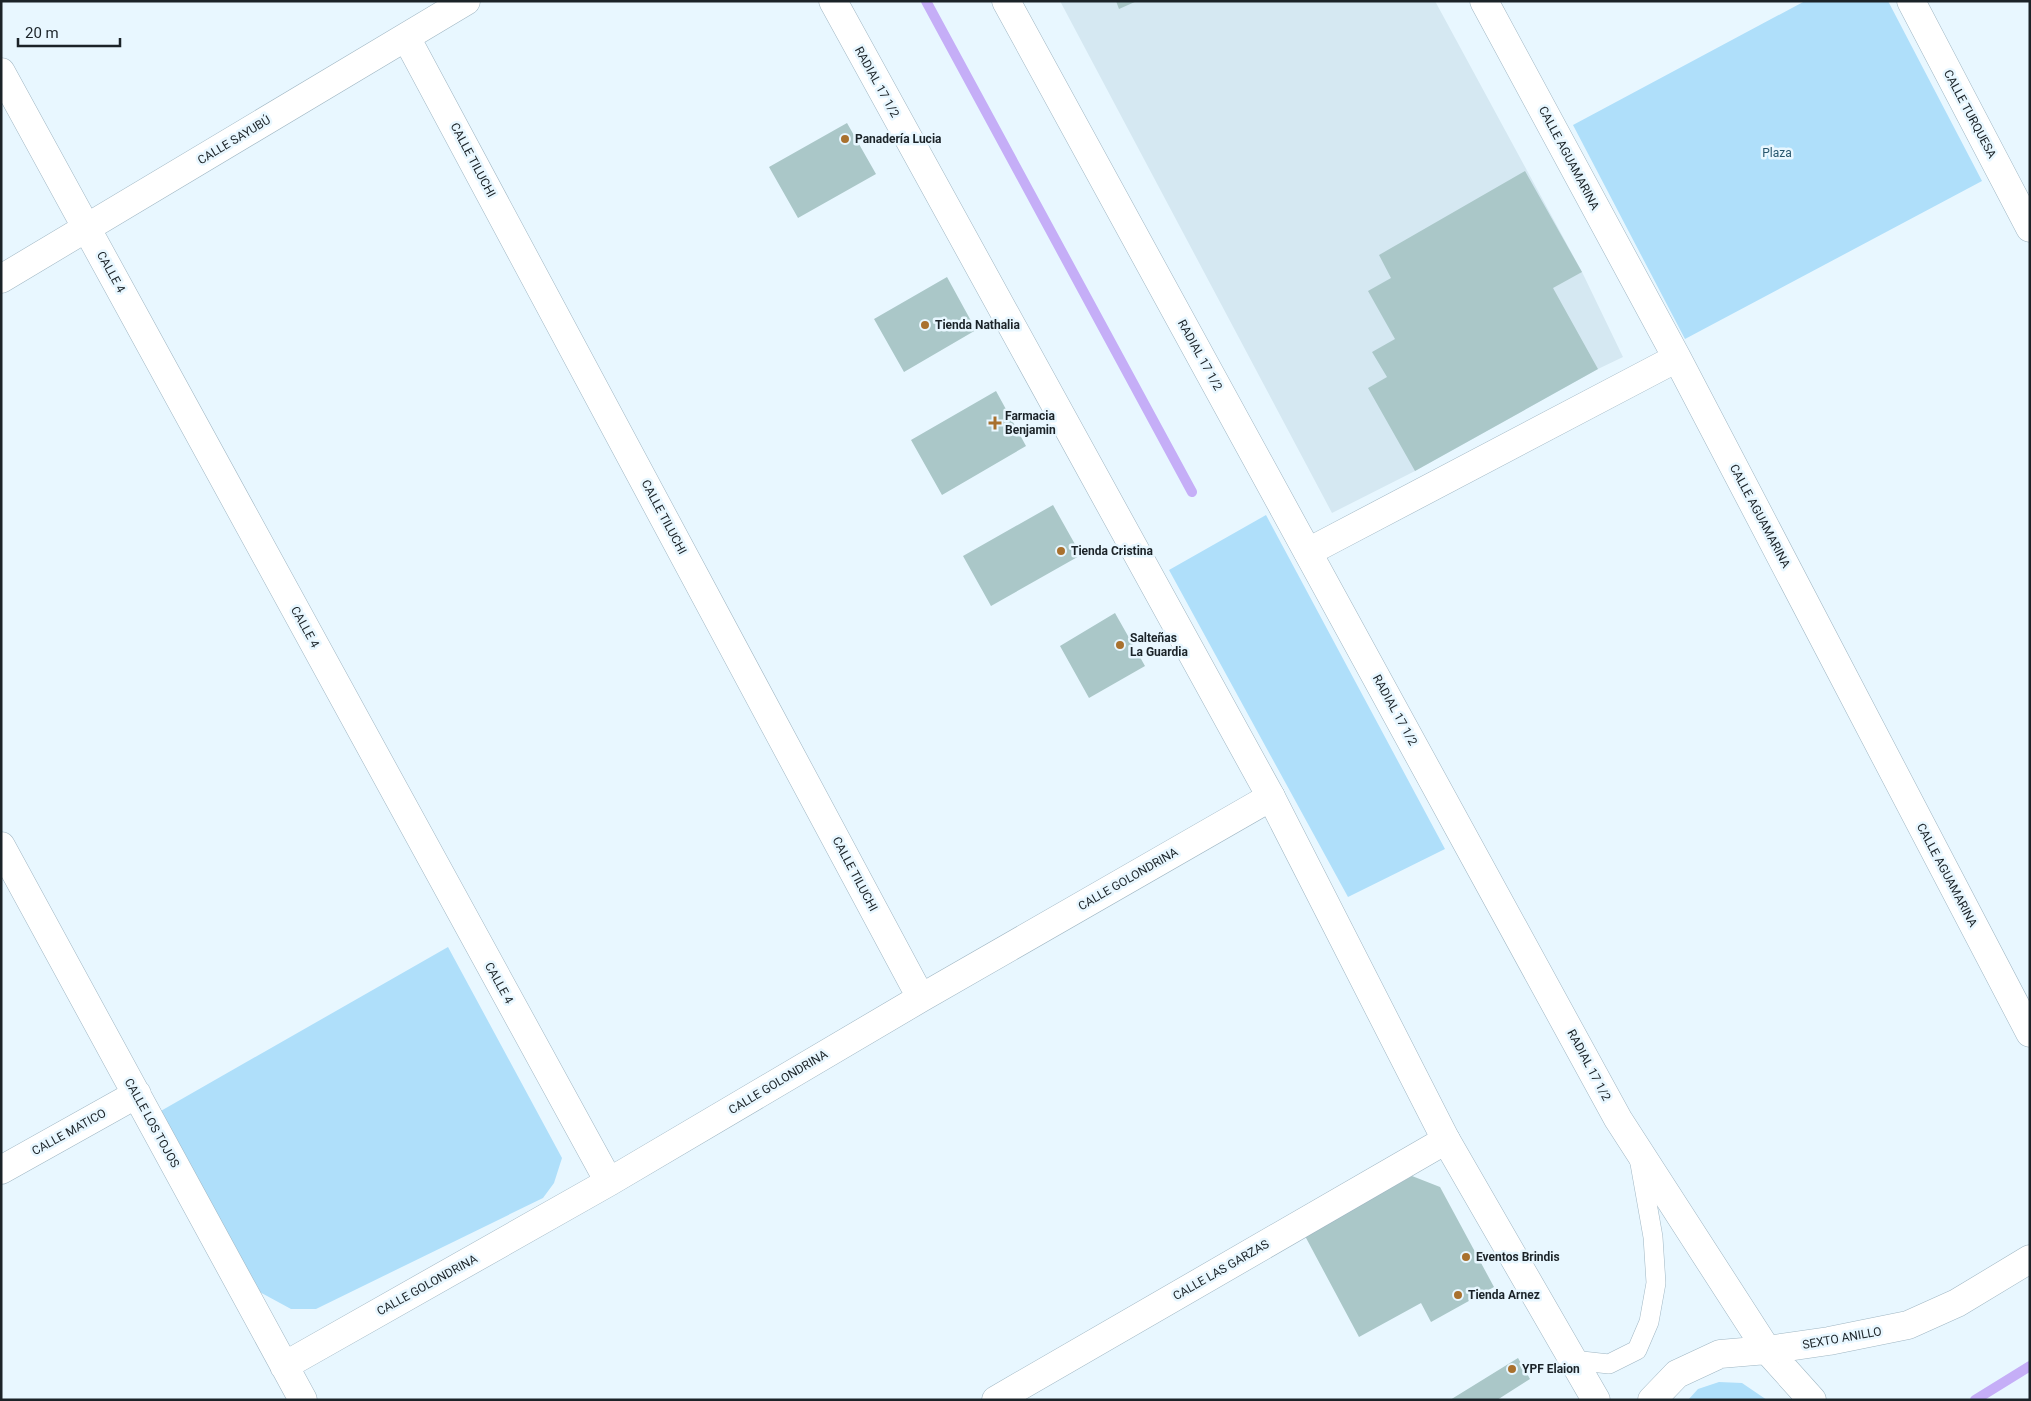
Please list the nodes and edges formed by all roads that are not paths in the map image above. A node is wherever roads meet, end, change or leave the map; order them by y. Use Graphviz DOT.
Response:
graph roads {
  1 [pos="466,1"];
  2 [pos="833,1"];
  3 [pos="1006,1"];
  4 [pos="1484,1"];
  5 [pos="1911,1"];
  6 [pos="406,37"];
  7 [pos="1,72"];
  8 [pos="87,228"];
  9 [pos="2030,228"];
  10 [pos="1,279"];
  11 [pos="1677,358"];
  12 [pos="1308,552"];
  13 [pos="1271,797"];
  14 [pos="1,846"];
  15 [pos="921,998"];
  16 [pos="2030,1033"];
  17 [pos="137,1094"];
  18 [pos="1446,1140"];
  19 [pos="1637,1149"];
  20 [pos="1,1170"];
  21 [pos="608,1182"];
  22 [pos="2030,1259"];
  23 [pos="1767,1350"];
  24 [pos="1573,1360"];
  25 [pos="284,1366"];
  26 [pos="303,1400"];
  27 [pos="996,1400"];
  28 [pos="1596,1400"];
  29 [pos="1652,1400"];
  30 [pos="1812,1400"];
  1 -- 6 [label="street, CALLE SAYUBÚ"];
  2 -- 13 [label="street, RADIAL 17 1/2"];
  3 -- 12 [label="street, RADIAL 17 1/2"];
  4 -- 11 [label="street, CALLE AGUAMARINA"];
  5 -- 9 [label="street, CALLE TURQUESA"];
  6 -- 8 [label="street, CALLE SAYUBÚ"];
  6 -- 15 [label="street, CALLE TILUCHI"];
  7 -- 8 [label="street, CALLE 4"];
  8 -- 10 [label="street, CALLE SAYUBÚ"];
  8 -- 21 [label="street, CALLE 4"];
  11 -- 12 [label="street"];
  11 -- 16 [label="street, CALLE AGUAMARINA"];
  12 -- 19 [label="street, RADIAL 17 1/2"];
  13 -- 15 [label="street, CALLE GOLONDRINA"];
  13 -- 18 [label="street, RADIAL 17 1/2"];
  14 -- 17 [label="street, CALLE LOS TOJOS"];
  15 -- 21 [label="street, CALLE GOLONDRINA"];
  17 -- 20 [label="street, CALLE MATICO"];
  17 -- 25 [label="street, CALLE LOS TOJOS"];
  18 -- 24 [label="street, RADIAL 17 1/2"];
  18 -- 27 [label="street, CALLE LAS GARZAS"];
  19 -- 23 [label="street, RADIAL 17 1/2"];
  19 -- 24 [label="lane"];
  21 -- 25 [label="street, CALLE GOLONDRINA"];
  22 -- 23 [label="street, SEXTO ANILLO"];
  23 -- 29 [label="street, SEXTO ANILLO"];
  23 -- 30 [label="street, RADIAL 17 1/2"];
  24 -- 28 [label="street, RADIAL 17 1/2"];
  25 -- 26 [label="street, CALLE LOS TOJOS"];
}
